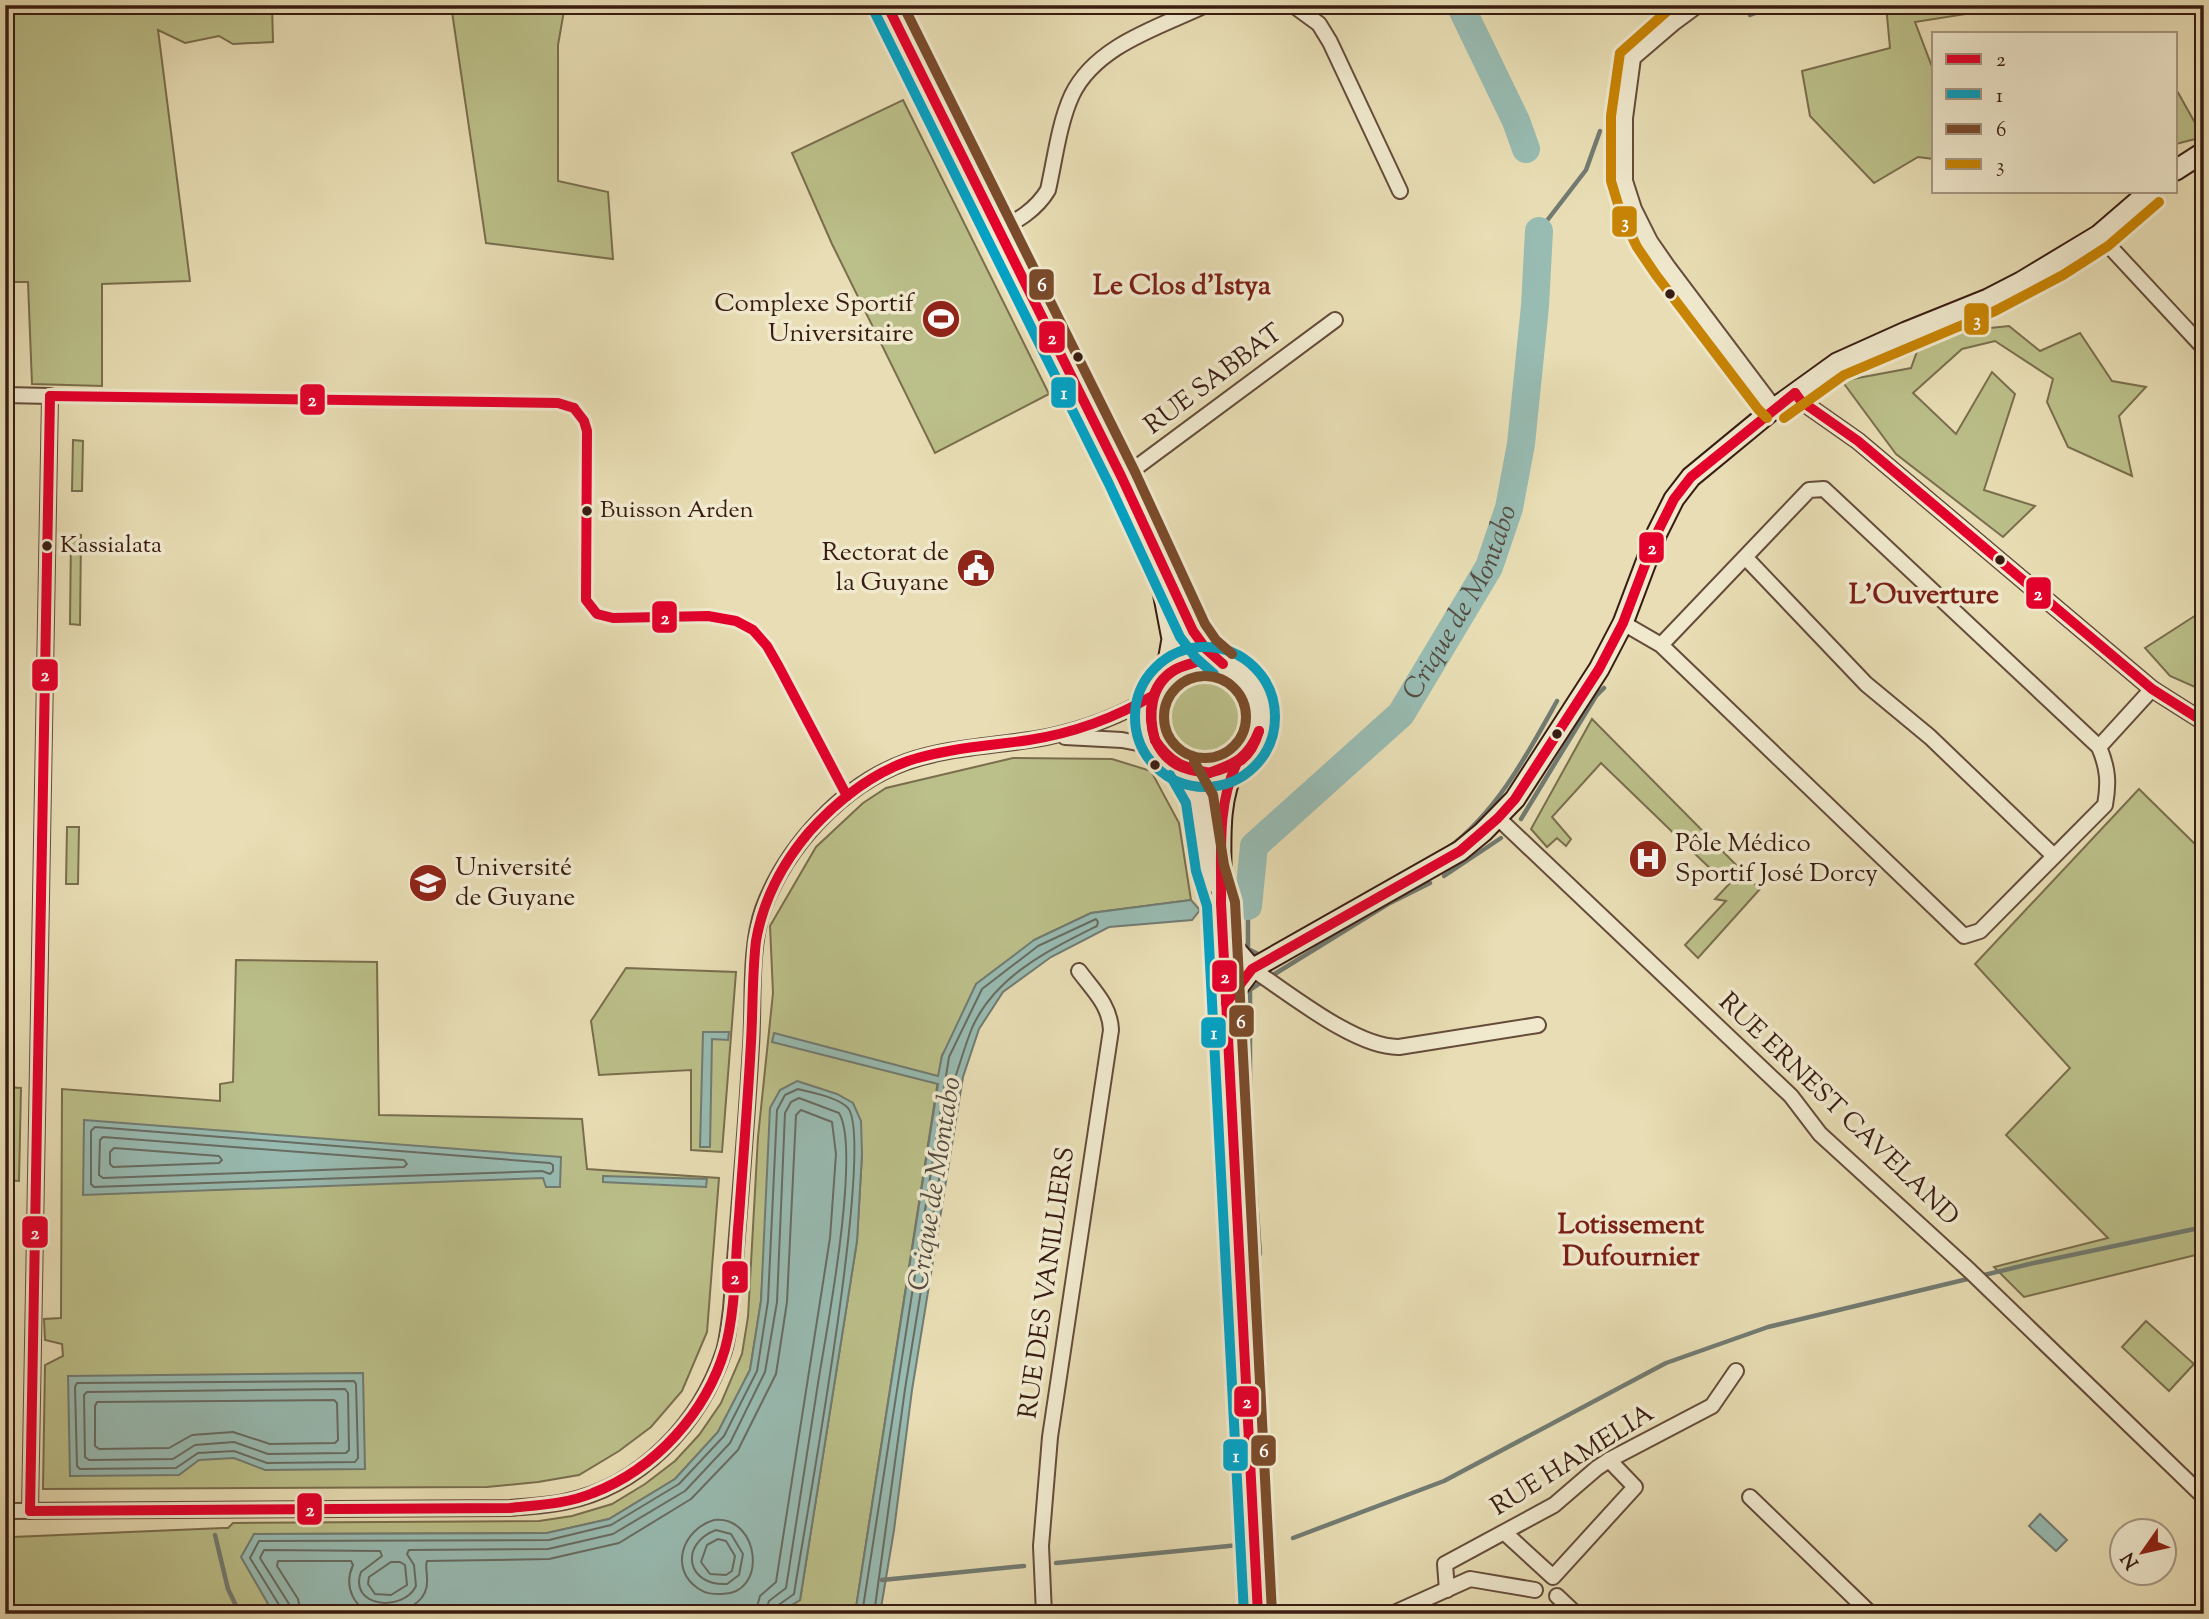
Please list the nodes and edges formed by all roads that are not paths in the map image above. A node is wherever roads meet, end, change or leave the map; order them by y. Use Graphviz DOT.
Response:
graph roads {
  1 [pos="887,5"];
  2 [pos="1206,5"];
  3 [pos="1293,5"];
  4 [pos="1698,5"];
  5 [pos="2204,152"];
  6 [pos="2178,169"];
  7 [pos="1400,191"];
  8 [pos="2149,192"];
  9 [pos="998,231"];
  10 [pos="2099,236"];
  11 [pos="1335,320"];
  12 [pos="2204,348"];
  13 [pos="1795,393"];
  14 [pos="5,395"];
  15 [pos="1776,407"];
  16 [pos="1122,478"];
  17 [pos="1148,534"];
  18 [pos="1746,558"];
  19 [pos="1623,622"];
  20 [pos="1661,645"];
  21 [pos="1223,664"];
  22 [pos="1159,687"];
  23 [pos="2152,689"];
  24 [pos="2204,722"];
  25 [pos="1046,737"];
  26 [pos="1157,747"];
  27 [pos="2099,747"];
  28 [pos="1236,765"];
  29 [pos="1182,768"];
  30 [pos="1498,818"];
  31 [pos="2054,856"];
  32 [pos="1221,902"];
  33 [pos="1223,935"];
  34 [pos="1252,969"];
  35 [pos="1079,971"];
  36 [pos="1226,1003"];
  37 [pos="1538,1025"];
  38 [pos="1736,1371"];
  39 [pos="1609,1460"];
  40 [pos="1750,1497"];
  41 [pos="2204,1497"];
  42 [pos="5,1511"];
  43 [pos="30,1511"];
  44 [pos="1506,1533"];
  45 [pos="1447,1590"];
  46 [pos="1535,1590"];
  47 [pos="1557,1596"];
  48 [pos="1044,1614"];
  49 [pos="1258,1614"];
  50 [pos="1392,1614"];
  51 [pos="1576,1614"];
  52 [pos="1871,1614"];
  1 -- 9 [label="main road"];
  2 -- 9 [label="street"];
  3 -- 7 [label="street"];
  4 -- 15 [label="street"];
  5 -- 6 [label="main road"];
  8 -- 10 [label="main road"];
  9 -- 16 [label="main road"];
  10 -- 12 [label="street"];
  10 -- 13 [label="main road"];
  11 -- 16 [label="street, RUE SABBAT"];
  13 -- 15 [label="main road"];
  13 -- 23 [label="street"];
  14 -- 43 [label="street"];
  15 -- 19 [label="main road"];
  16 -- 17 [label="main road"];
  17 -- 21 [label="main road"];
  17 -- 22 [label="main road"];
  18 -- 20 [label="street"];
  18 -- 27 [label="street"];
  18 -- 31 [label="street"];
  19 -- 20 [label="street"];
  19 -- 30 [label="main road"];
  20 -- 31 [label="street"];
  21 -- 22 [label="main road"];
  21 -- 28 [label="main road"];
  22 -- 25 [label="street"];
  22 -- 26 [label="main road"];
  23 -- 24 [label="street"];
  23 -- 27 [label="street"];
  25 -- 26 [label="street"];
  25 -- 43 [label="street"];
  26 -- 29 [label="main road"];
  27 -- 31 [label="street"];
  28 -- 29 [label="main road"];
  28 -- 32 [label="main road"];
  29 -- 32 [label="main road"];
  30 -- 34 [label="main road"];
  30 -- 41 [label="street, RUE ERNEST CAVELAND"];
  32 -- 33 [label="main road"];
  33 -- 34 [label="main road"];
  33 -- 36 [label="main road"];
  34 -- 36 [label="main road"];
  34 -- 37 [label="street"];
  35 -- 48 [label="street, RUE DES VANILLIERS"];
  36 -- 49 [label="main road"];
  38 -- 39 [label="street, RUE HAMELIA"];
  39 -- 44 [label="street, RUE HAMELIA"];
  39 -- 44 [label="street"];
  40 -- 52 [label="street"];
  42 -- 43 [label="street"];
  44 -- 45 [label="street, RUE HAMELIA"];
  45 -- 46 [label="street"];
  45 -- 50 [label="street"];
  47 -- 51 [label="street"];
}
